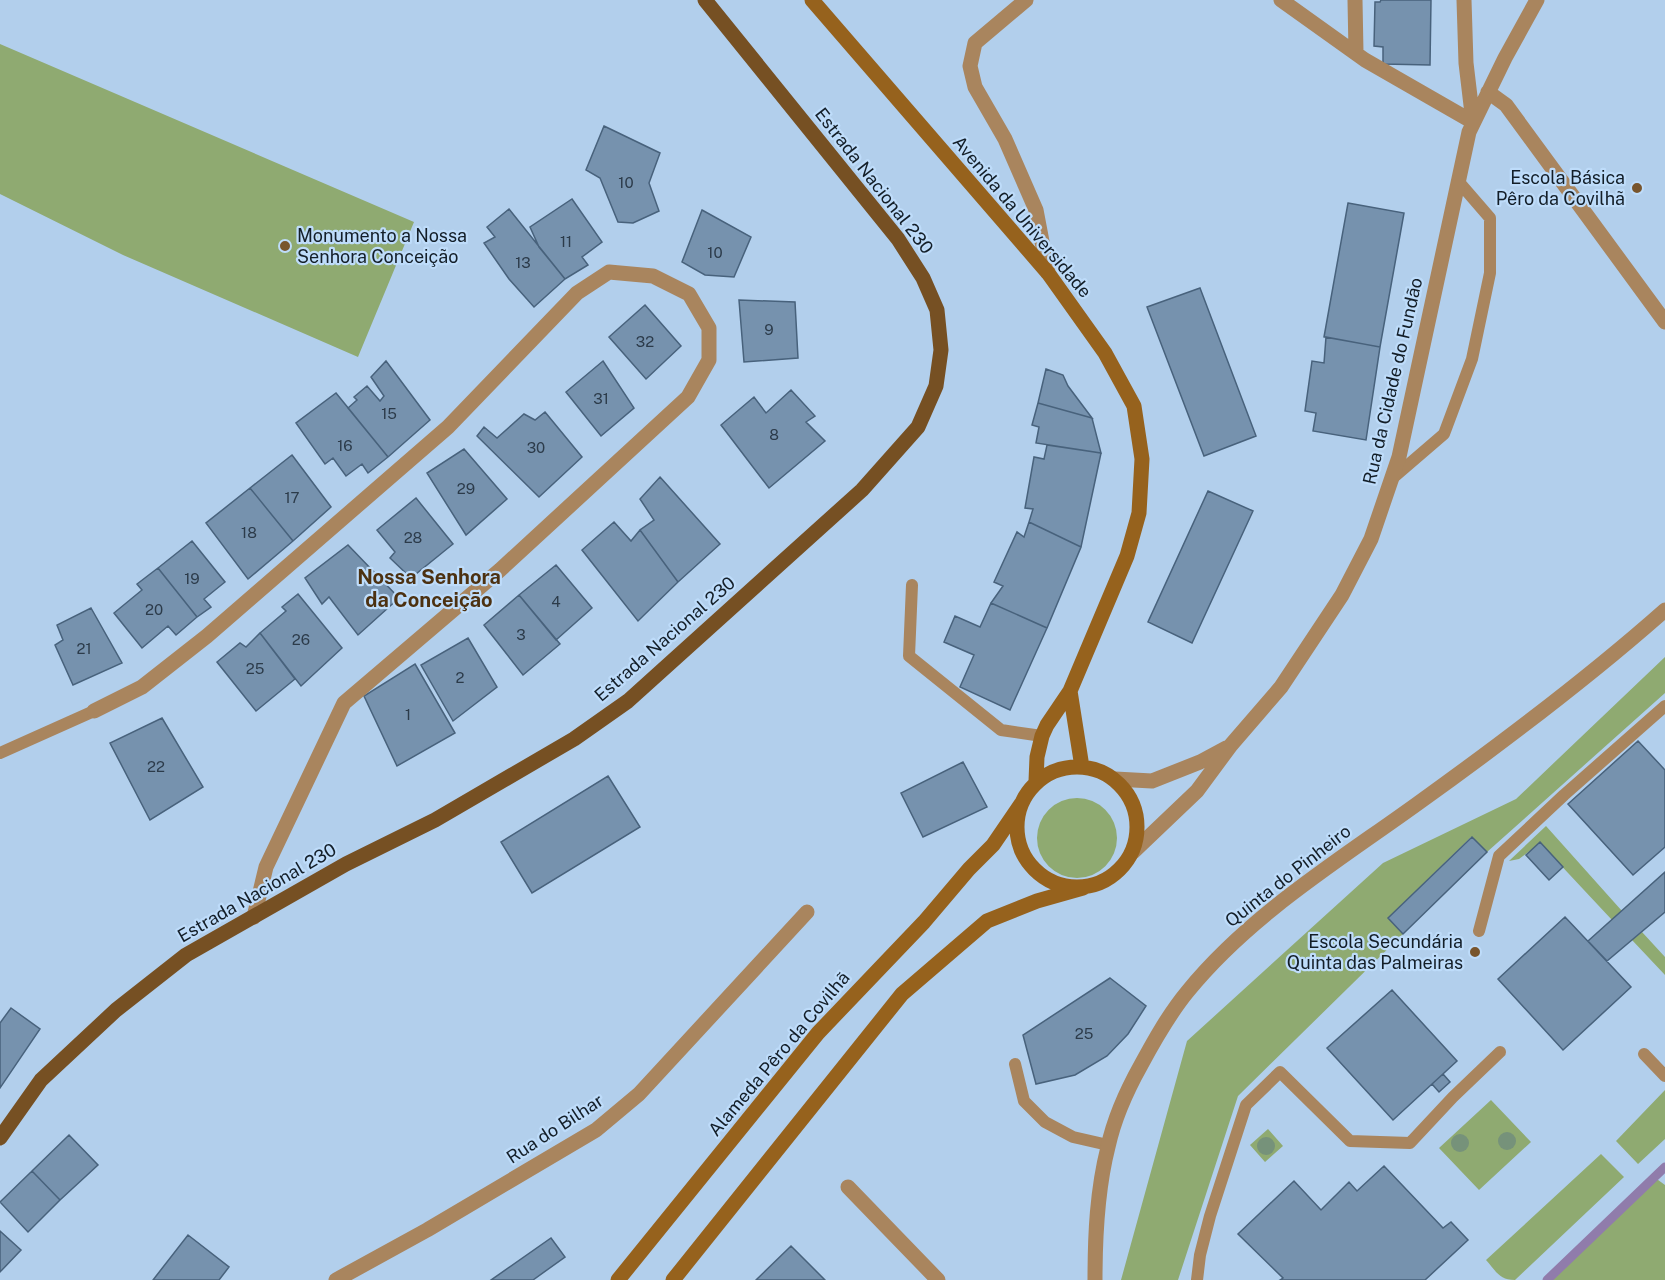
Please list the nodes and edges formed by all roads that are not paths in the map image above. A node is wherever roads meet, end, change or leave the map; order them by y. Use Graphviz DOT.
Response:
graph roads {
  1 [pos="705,0"];
  2 [pos="812,0"];
  3 [pos="1026,0"];
  4 [pos="1281,0"];
  5 [pos="1355,0"];
  6 [pos="1464,0"];
  7 [pos="1537,0"];
  8 [pos="1356,52"];
  9 [pos="1488,92"];
  10 [pos="1473,122"];
  11 [pos="1458,181"];
  12 [pos="1048,273"];
  13 [pos="1665,322"];
  14 [pos="1394,477"];
  15 [pos="912,585"];
  16 [pos="1665,610"];
  17 [pos="1070,691"];
  18 [pos="1665,706"];
  19 [pos="94,711"];
  20 [pos="1042,736"];
  21 [pos="1231,745"];
  22 [pos="0,753"];
  23 [pos="1082,767"];
  24 [pos="1115,780"];
  25 [pos="1036,781"];
  26 [pos="1022,804"];
  27 [pos="1132,852"];
  28 [pos="1083,888"];
  29 [pos="807,912"];
  30 [pos="254,917"];
  31 [pos="1479,931"];
  32 [pos="1500,1052"];
  33 [pos="1644,1054"];
  34 [pos="1015,1064"];
  35 [pos="1665,1076"];
  36 [pos="0,1138"];
  37 [pos="1108,1145"];
  38 [pos="848,1187"];
  39 [pos="336,1280"];
  40 [pos="618,1280"];
  41 [pos="673,1280"];
  42 [pos="938,1280"];
  43 [pos="1095,1280"];
  44 [pos="1197,1280"];
  1 -- 30 [label="main road, Estrada Nacional 230"];
  2 -- 12 [label="main road, Avenida da Universidade"];
  3 -- 12 [label="street"];
  4 -- 8 [label="street"];
  5 -- 8 [label="street"];
  6 -- 10 [label="street"];
  7 -- 9 [label="street, Rua da Cidade do Fundão"];
  8 -- 10 [label="street"];
  9 -- 10 [label="street, Rua da Cidade do Fundão"];
  9 -- 13 [label="street"];
  10 -- 11 [label="street, Rua da Cidade do Fundão"];
  11 -- 14 [label="street, Rua da Cidade do Fundão"];
  11 -- 14 [label="lane"];
  12 -- 17 [label="main road, Avenida da Universidade"];
  14 -- 21 [label="street, Rua da Cidade do Fundão"];
  15 -- 20 [label="lane"];
  16 -- 37 [label="street, Quinta do Pinheiro"];
  17 -- 20 [label="main road, Avenida da Universidade"];
  17 -- 23 [label="main road"];
  18 -- 31 [label="lane"];
  19 -- 22 [label="lane"];
  19 -- 30 [label="street"];
  20 -- 25 [label="main road, Avenida da Universidade"];
  21 -- 24 [label="street, Rua da Cidade do Fundão"];
  21 -- 27 [label="street, Rua da Cidade do Fundão"];
  23 -- 24 [label="main road"];
  23 -- 25 [label="main road"];
  24 -- 27 [label="main road"];
  25 -- 26 [label="main road, Alameda Pêro da Covilhã"];
  26 -- 28 [label="main road, Alameda Pêro da Covilhã"];
  26 -- 40 [label="main road, Alameda Pêro da Covilhã"];
  27 -- 28 [label="main road"];
  28 -- 41 [label="main road"];
  29 -- 39 [label="street, Rua do Bilhar"];
  30 -- 36 [label="main road, Estrada Nacional 230"];
  32 -- 44 [label="lane"];
  33 -- 35 [label="lane"];
  34 -- 37 [label="lane"];
  37 -- 43 [label="street, Quinta do Pinheiro"];
  38 -- 42 [label="street"];
}
